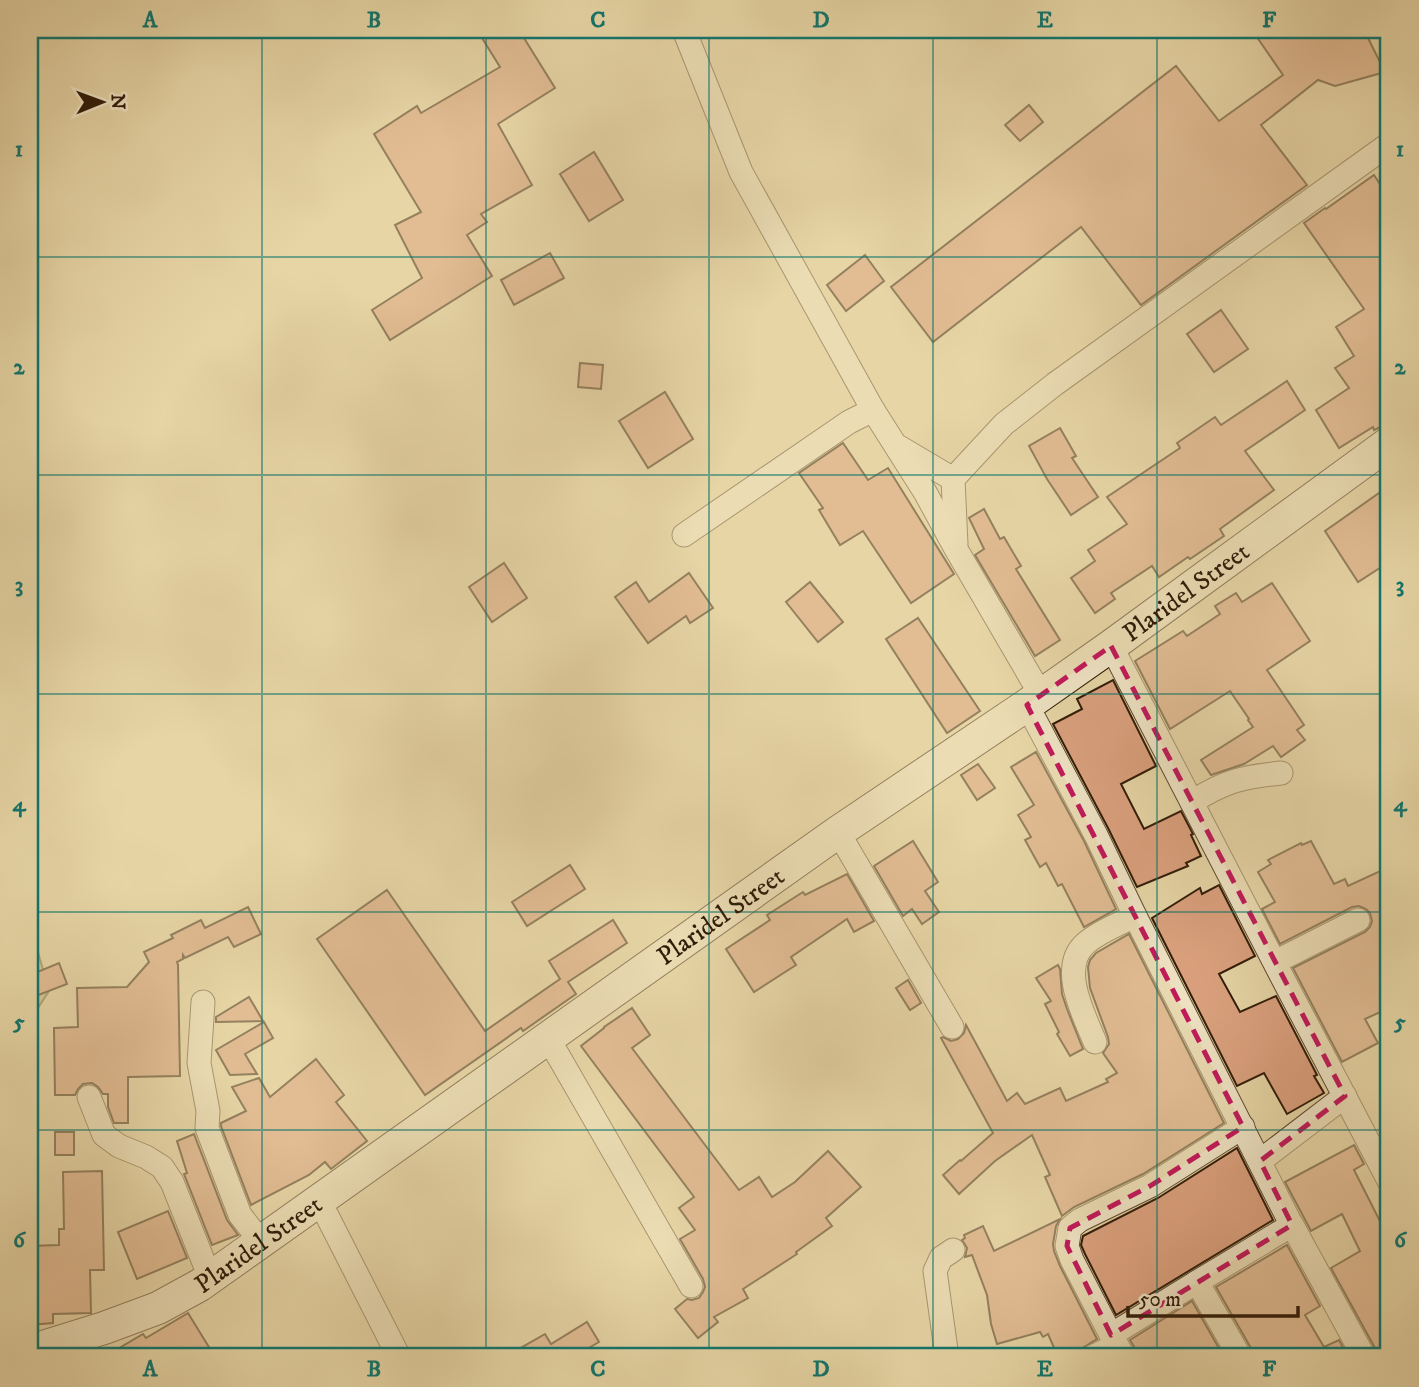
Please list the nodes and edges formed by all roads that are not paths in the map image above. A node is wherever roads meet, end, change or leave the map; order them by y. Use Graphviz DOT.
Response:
graph roads {
  1 [pos="684,30"];
  2 [pos="1389,144"];
  3 [pos="873,410"];
  4 [pos="1389,443"];
  5 [pos="895,445"];
  6 [pos="953,479"];
  7 [pos="684,535"];
  8 [pos="956,549"];
  9 [pos="1111,646"];
  10 [pos="1034,700"];
  11 [pos="1281,773"];
  12 [pos="1192,802"];
  13 [pos="838,832"];
  14 [pos="1135,916"];
  15 [pos="1358,920"];
  16 [pos="1275,962"];
  17 [pos="203,1002"];
  18 [pos="952,1027"];
  19 [pos="548,1038"];
  20 [pos="1095,1042"];
  21 [pos="1345,1096"];
  22 [pos="89,1097"];
  23 [pos="1243,1127"];
  24 [pos="1260,1161"];
  25 [pos="1389,1181"];
  26 [pos="319,1200"];
  27 [pos="1292,1226"];
  28 [pos="261,1242"];
  29 [pos="953,1250"];
  30 [pos="210,1278"];
  31 [pos="1196,1282"];
  32 [pos="691,1286"];
  33 [pos="1117,1346"];
  34 [pos="30,1351"];
  35 [pos="399,1357"];
  36 [pos="947,1357"];
  37 [pos="1092,1357"];
  38 [pos="1240,1357"];
  39 [pos="1364,1357"];
  1 -- 3 [label="street"];
  2 -- 6 [label="street"];
  3 -- 5 [label="street"];
  3 -- 7 [label="street"];
  4 -- 9 [label="street, Plaridel Street"];
  5 -- 6 [label="street"];
  5 -- 8 [label="street"];
  6 -- 8 [label="street"];
  8 -- 10 [label="street"];
  9 -- 10 [label="street, Plaridel Street"];
  9 -- 12 [label="street"];
  10 -- 13 [label="street, Plaridel Street"];
  10 -- 14 [label="street"];
  11 -- 12 [label="street"];
  12 -- 16 [label="street"];
  13 -- 18 [label="street"];
  13 -- 19 [label="street, Plaridel Street"];
  14 -- 20 [label="street"];
  14 -- 23 [label="street"];
  15 -- 16 [label="street"];
  16 -- 21 [label="street"];
  17 -- 28 [label="street"];
  19 -- 26 [label="street, Plaridel Street"];
  19 -- 32 [label="street"];
  21 -- 24 [label="street"];
  21 -- 25 [label="street"];
  22 -- 30 [label="street"];
  23 -- 24 [label="street"];
  23 -- 33 [label="street"];
  24 -- 27 [label="street"];
  26 -- 28 [label="street, Plaridel Street"];
  26 -- 35 [label="street"];
  27 -- 31 [label="street"];
  27 -- 39 [label="street"];
  28 -- 30 [label="street, Plaridel Street"];
  29 -- 36 [label="street"];
  30 -- 34 [label="street, Plaridel Street"];
  31 -- 33 [label="street"];
  31 -- 38 [label="street"];
  33 -- 37 [label="street"];
}
